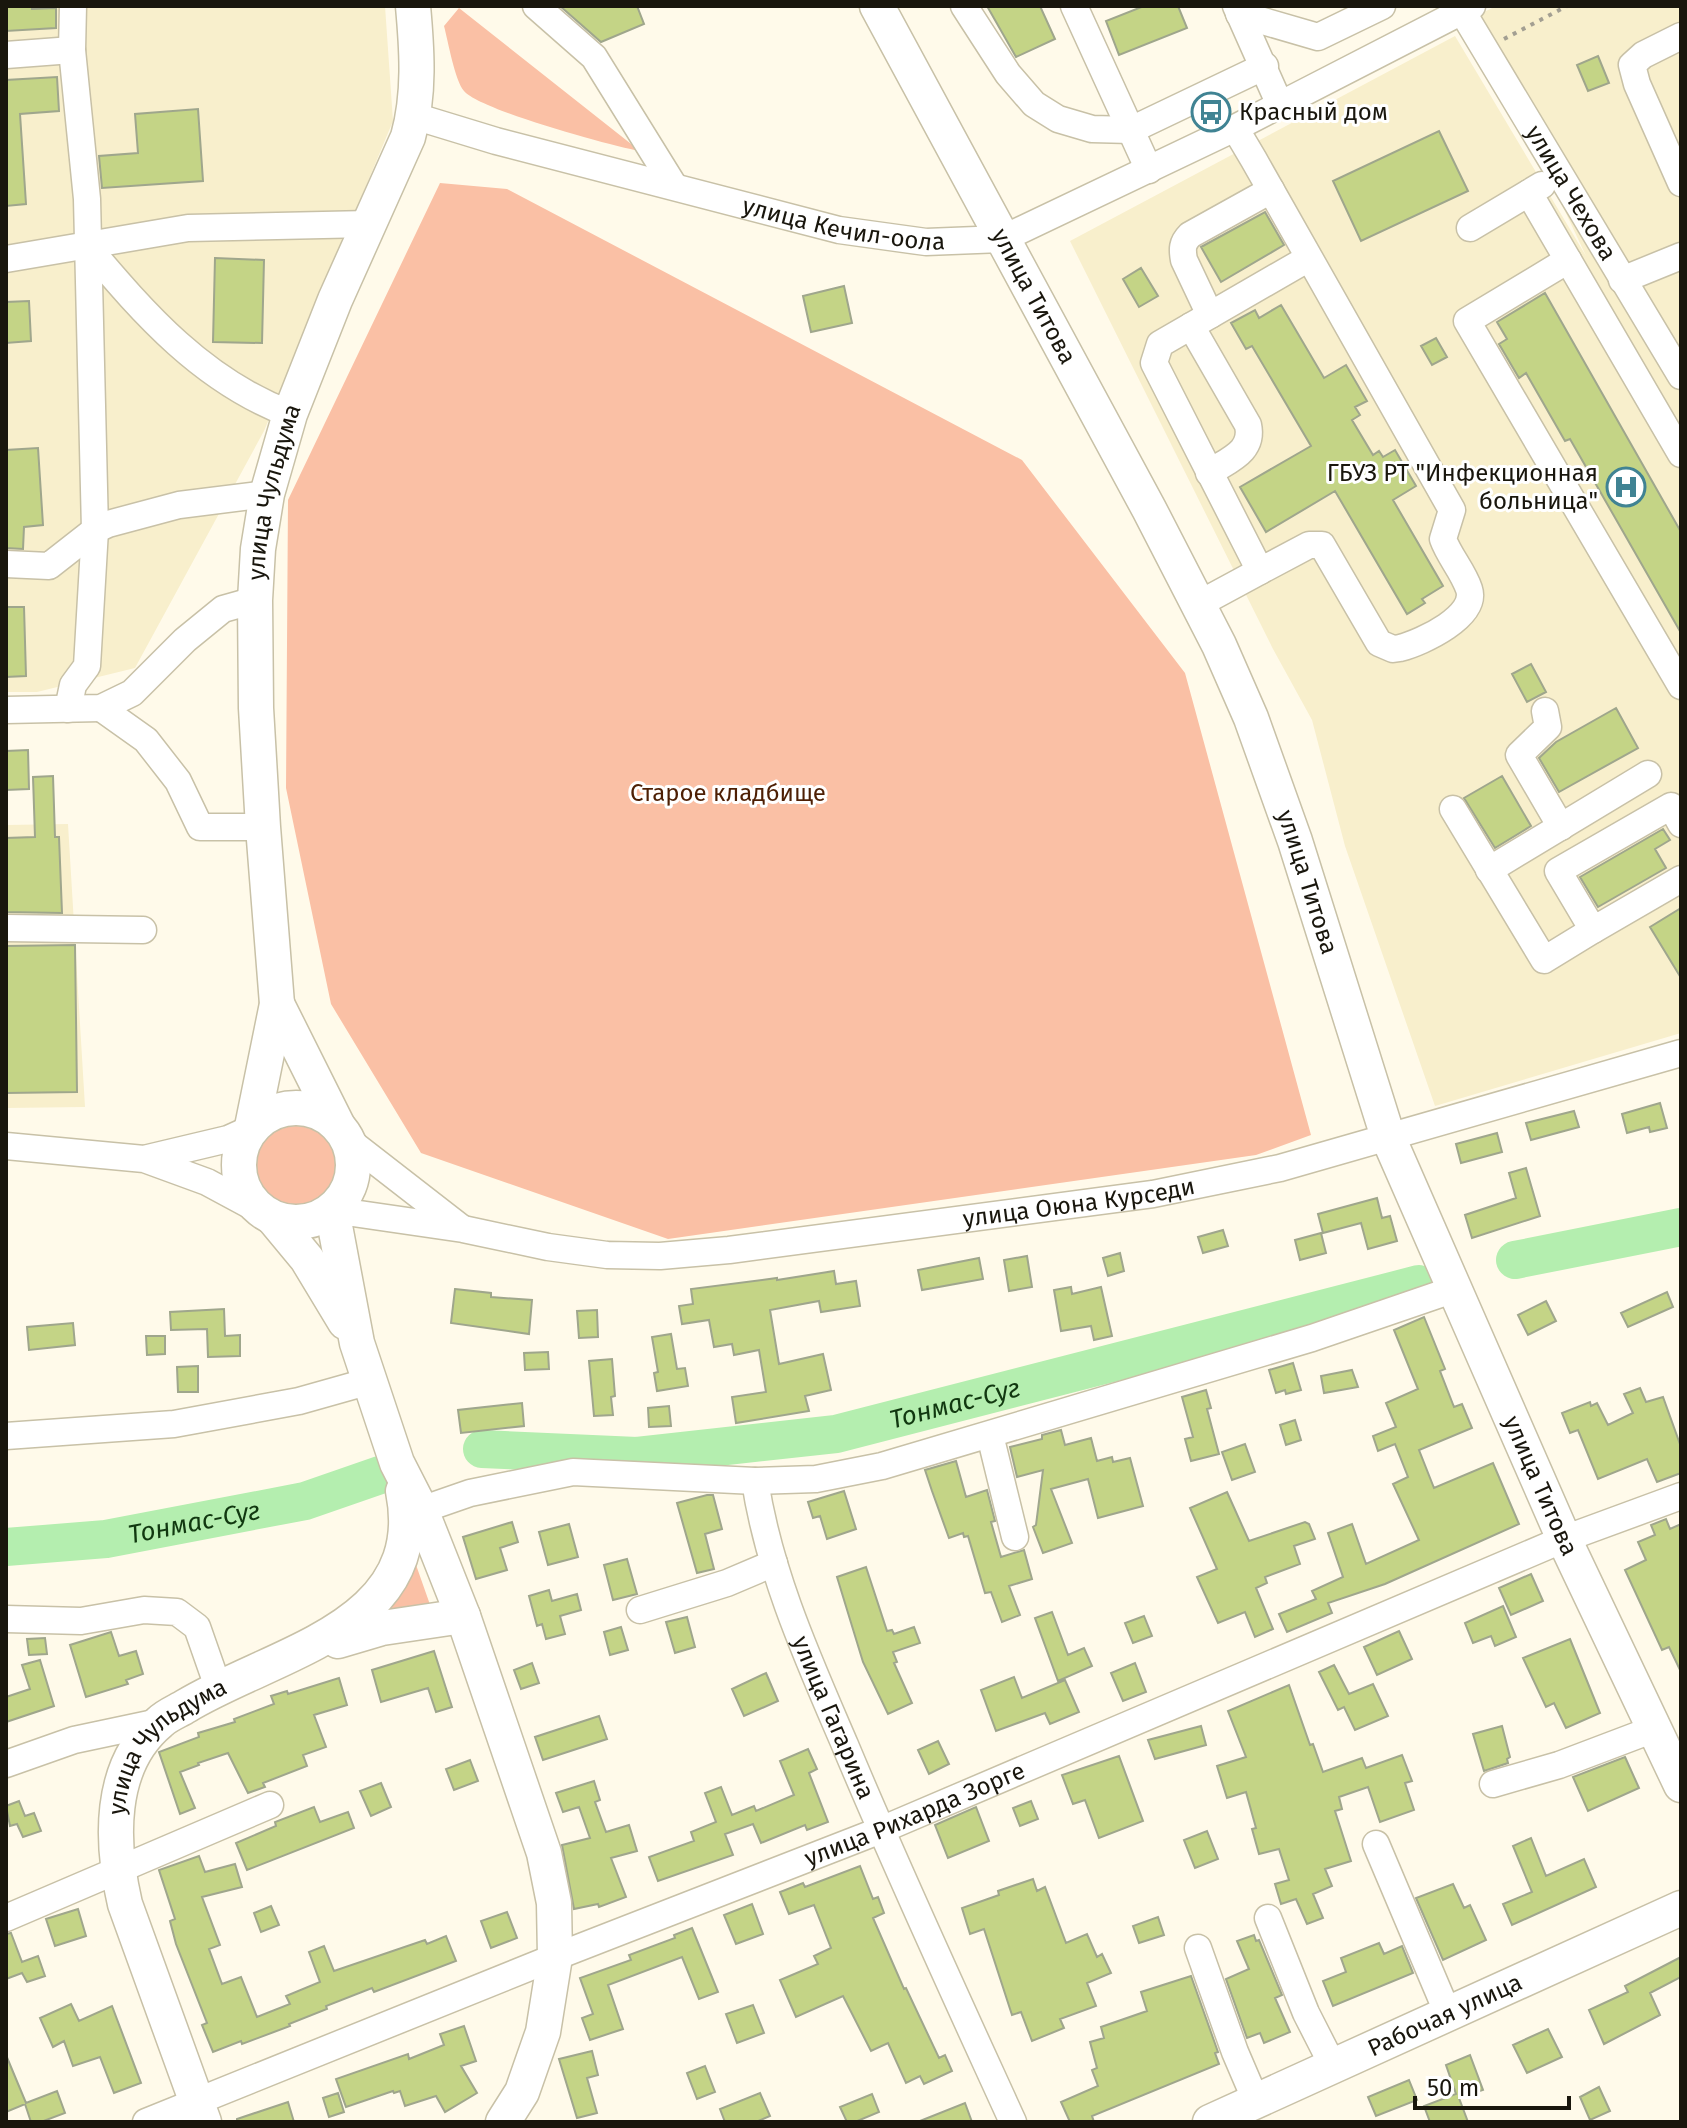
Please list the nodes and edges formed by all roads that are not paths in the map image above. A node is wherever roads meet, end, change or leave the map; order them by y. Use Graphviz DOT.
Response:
graph roads {
  1 [pos="73,6"];
  2 [pos="413,6"];
  3 [pos="536,6"];
  4 [pos="877,6"];
  5 [pos="964,6"];
  6 [pos="1074,6"];
  7 [pos="1382,6"];
  8 [pos="1467,9"];
  9 [pos="1237,10"];
  10 [pos="1426,16"];
  11 [pos="1681,36"];
  12 [pos="1318,37"];
  13 [pos="72,50"];
  14 [pos="6,55"];
  15 [pos="1265,66"];
  16 [pos="1336,75"];
  17 [pos="1280,105"];
  18 [pos="414,116"];
  19 [pos="1235,128"];
  20 [pos="1131,130"];
  21 [pos="1149,170"];
  22 [pos="1559,175"];
  23 [pos="1680,176"];
  24 [pos="674,186"];
  25 [pos="1271,190"];
  26 [pos="1529,193"];
  27 [pos="369,224"];
  28 [pos="1470,228"];
  29 [pos="1002,239"];
  30 [pos="87,246"];
  31 [pos="1681,256"];
  32 [pos="1309,258"];
  33 [pos="6,259"];
  34 [pos="1568,260"];
  35 [pos="1622,280"];
  36 [pos="1200,320"];
  37 [pos="1681,376"];
  38 [pos="290,414"];
  39 [pos="1679,446"];
  40 [pos="1209,473"];
  41 [pos="267,494"];
  42 [pos="95,530"];
  43 [pos="6,564"];
  44 [pos="1260,571"];
  45 [pos="255,600"];
  46 [pos="1199,604"];
  47 [pos="1681,686"];
  48 [pos="101,708"];
  49 [pos="68,709"];
  50 [pos="6,710"];
  51 [pos="1545,711"];
  52 [pos="1648,774"];
  53 [pos="1453,809"];
  54 [pos="1681,824"];
  55 [pos="263,827"];
  56 [pos="1561,827"];
  57 [pos="1489,870"];
  58 [pos="1681,879"];
  59 [pos="6,928"];
  60 [pos="143,930"];
  61 [pos="1593,930"];
  62 [pos="277,1004"];
  63 [pos="1681,1053"];
  64 [pos="251,1128"];
  65 [pos="342,1132"];
  66 [pos="1388,1137"];
  67 [pos="6,1146"];
  68 [pos="144,1159"];
  69 [pos="332,1210"];
  70 [pos="266,1214"];
  71 [pos="463,1229"];
  72 [pos="1455,1289"];
  73 [pos="357,1343"];
  74 [pos="370,1381"];
  75 [pos="990,1435"];
  76 [pos="6,1436"];
  77 [pos="397,1463"];
  78 [pos="755,1481"];
  79 [pos="1681,1496"];
  80 [pos="421,1510"];
  81 [pos="1015,1537"];
  82 [pos="1564,1539"];
  83 [pos="774,1563"];
  84 [pos="640,1610"];
  85 [pos="463,1616"];
  86 [pos="6,1619"];
  87 [pos="292,1654"];
  88 [pos="218,1687"];
  89 [pos="159,1722"];
  90 [pos="1654,1729"];
  91 [pos="6,1764"];
  92 [pos="1493,1784"];
  93 [pos="1681,1785"];
  94 [pos="270,1805"];
  95 [pos="881,1830"];
  96 [pos="1376,1844"];
  97 [pos="117,1870"];
  98 [pos="1681,1908"];
  99 [pos="6,1918"];
  100 [pos="1268,1918"];
  101 [pos="1198,1948"];
  102 [pos="555,1957"];
  103 [pos="1448,2014"];
  104 [pos="1333,2066"];
  105 [pos="1256,2101"];
  106 [pos="200,2112"];
  107 [pos="146,2122"];
  108 [pos="503,2122"];
  109 [pos="1013,2122"];
  110 [pos="1210,2122"];
  1 -- 13 [label="street"];
  2 -- 18 [label="main road, улица Чульдума"];
  3 -- 24 [label="street"];
  4 -- 29 [label="main road, улица Титова"];
  5 -- 20 [label="street"];
  6 -- 20 [label="street"];
  7 -- 12 [label="street"];
  8 -- 10 [label="street, улица Кечил-оола"];
  8 -- 22 [label="street, улица Чехова"];
  9 -- 12 [label="street"];
  9 -- 15 [label="street"];
  10 -- 16 [label="street, улица Кечил-оола"];
  11 -- 23 [label="street"];
  12 -- 16 [label="street"];
  13 -- 14 [label="street"];
  13 -- 30 [label="street"];
  15 -- 17 [label="street"];
  15 -- 20 [label="street"];
  16 -- 17 [label="street, улица Кечил-оола"];
  17 -- 19 [label="street, улица Кечил-оола"];
  18 -- 24 [label="street, улица Кечил-оола"];
  18 -- 27 [label="main road, улица Чульдума"];
  19 -- 21 [label="street, улица Кечил-оола"];
  19 -- 25 [label="street"];
  20 -- 21 [label="street"];
  21 -- 29 [label="street, улица Кечил-оола"];
  22 -- 26 [label="street"];
  22 -- 35 [label="street, улица Чехова"];
  24 -- 29 [label="street, улица Кечил-оола"];
  25 -- 32 [label="street"];
  25 -- 36 [label="street"];
  26 -- 28 [label="street"];
  26 -- 34 [label="street"];
  27 -- 30 [label="street"];
  27 -- 38 [label="main road, улица Чульдума"];
  29 -- 46 [label="main road, улица Титова"];
  30 -- 33 [label="street"];
  30 -- 38 [label="street"];
  30 -- 42 [label="street"];
  31 -- 35 [label="street"];
  32 -- 36 [label="street"];
  32 -- 44 [label="street"];
  34 -- 39 [label="street"];
  34 -- 47 [label="street"];
  35 -- 37 [label="street, улица Чехова"];
  36 -- 40 [label="street"];
  36 -- 40 [label="street"];
  38 -- 41 [label="main road, улица Чульдума"];
  40 -- 44 [label="street"];
  41 -- 42 [label="street"];
  41 -- 45 [label="main road, улица Чульдума"];
  42 -- 43 [label="street"];
  42 -- 49 [label="street"];
  44 -- 46 [label="street"];
  45 -- 48 [label="street"];
  45 -- 55 [label="main road, улица Чульдума"];
  46 -- 66 [label="main road, улица Титова"];
  48 -- 49 [label="street"];
  48 -- 55 [label="street"];
  49 -- 50 [label="street"];
  51 -- 56 [label="street"];
  52 -- 56 [label="street"];
  53 -- 57 [label="street"];
  54 -- 61 [label="street"];
  55 -- 62 [label="main road, улица Чульдума"];
  56 -- 57 [label="street"];
  57 -- 61 [label="street"];
  58 -- 61 [label="street"];
  59 -- 60 [label="street"];
  62 -- 64 [label="main road, улица Чульдума"];
  62 -- 65 [label="main road, улица Чульдума"];
  63 -- 66 [label="street, улица Оюна Курседи"];
  64 -- 65 [label="main road"];
  64 -- 68 [label="street"];
  64 -- 70 [label="main road"];
  65 -- 69 [label="main road"];
  65 -- 71 [label="street, улица Оюна Курседи"];
  66 -- 71 [label="street, улица Оюна Курседи"];
  66 -- 72 [label="main road, улица Титова"];
  67 -- 68 [label="street"];
  68 -- 70 [label="street"];
  69 -- 70 [label="main road"];
  69 -- 71 [label="street, улица Оюна Курседи"];
  69 -- 73 [label="main road, улица Чульдума"];
  70 -- 73 [label="main road, улица Чульдума"];
  72 -- 75 [label="street"];
  72 -- 82 [label="main road, улица Титова"];
  73 -- 74 [label="main road, улица Чульдума"];
  74 -- 76 [label="street"];
  74 -- 77 [label="main road, улица Чульдума"];
  75 -- 78 [label="street"];
  75 -- 81 [label="street"];
  77 -- 80 [label="main road, улица Чульдума"];
  77 -- 87 [label="main road, улица Чульдума"];
  78 -- 80 [label="street"];
  78 -- 83 [label="street, улица Гагарина"];
  79 -- 82 [label="street, улица Рихарда Зорге"];
  80 -- 85 [label="main road, улица Чульдума"];
  82 -- 90 [label="main road, улица Титова"];
  82 -- 95 [label="street, улица Рихарда Зорге"];
  83 -- 84 [label="street"];
  83 -- 95 [label="street, улица Гагарина"];
  85 -- 87 [label="main road"];
  85 -- 102 [label="main road, улица Чульдума"];
  86 -- 88 [label="street"];
  87 -- 88 [label="main road, улица Чульдума"];
  88 -- 89 [label="main road, улица Чульдума"];
  89 -- 91 [label="street"];
  89 -- 97 [label="main road, улица Чульдума"];
  90 -- 92 [label="street"];
  90 -- 93 [label="main road, улица Титова"];
  94 -- 97 [label="street"];
  95 -- 102 [label="street, улица Рихарда Зорге"];
  95 -- 109 [label="street, улица Гагарина"];
  96 -- 103 [label="street"];
  97 -- 99 [label="street"];
  97 -- 106 [label="main road, улица Чульдума"];
  98 -- 103 [label="main road, Рабочая улица"];
  100 -- 104 [label="street"];
  101 -- 105 [label="street"];
  102 -- 106 [label="street, улица Рихарда Зорге"];
  102 -- 108 [label="main road, улица Чульдума"];
  103 -- 104 [label="main road, Рабочая улица"];
  104 -- 105 [label="main road, Рабочая улица"];
  105 -- 110 [label="main road, Рабочая улица"];
  106 -- 107 [label="street, улица Рихарда Зорге"];
}
